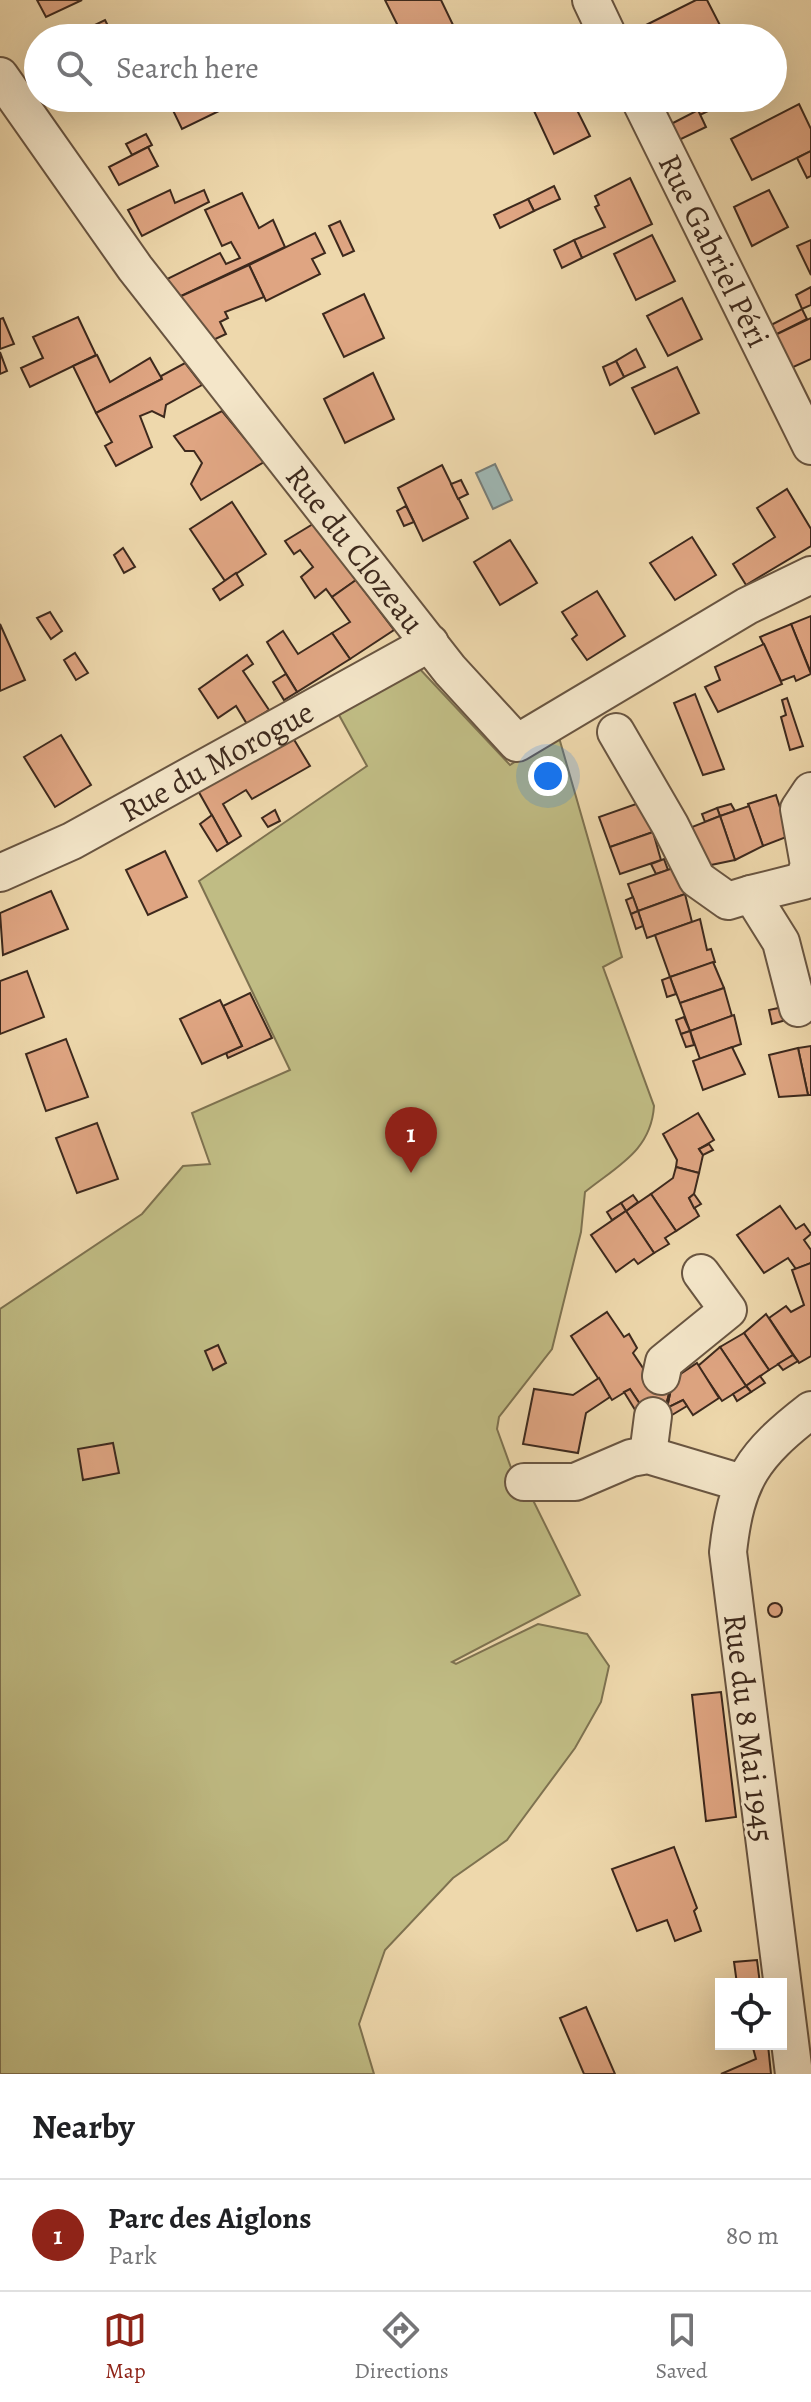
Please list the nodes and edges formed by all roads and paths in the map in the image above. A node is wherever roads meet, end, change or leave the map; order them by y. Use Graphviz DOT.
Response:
graph roads {
  1 [pos="591,0"];
  2 [pos="602,24"];
  3 [pos="0,76"];
  4 [pos="24,110"];
  5 [pos="25,112"];
  6 [pos="646,112"];
  7 [pos="811,446"];
  8 [pos="811,575"];
  9 [pos="430,643"];
  10 [pos="616,732"];
  11 [pos="811,791"];
  12 [pos="0,873"];
  13 [pos="751,894"];
  14 [pos="798,1008"];
  15 [pos="701,1273"];
  16 [pos="661,1376"];
  17 [pos="811,1410"];
  18 [pos="653,1416"];
  19 [pos="648,1455"];
  20 [pos="524,1482"];
  21 [pos="742,1483"];
  22 [pos="794,2074"];
  1 -- 2 [label="street"];
  3 -- 4 [label="street, Rue du Clozeau"];
  5 -- 9 [label="street, Rue du Clozeau"];
  6 -- 7 [label="street, Rue Gabriel Péri"];
  8 -- 9 [label="street, Rue du Clozeau"];
  9 -- 12 [label="street, Rue du Morogue"];
  10 -- 13 [label="street"];
  11 -- 13 [label="street"];
  13 -- 14 [label="street"];
  15 -- 16 [label="street"];
  17 -- 21 [label="street, Rue du 8 Mai 1945"];
  18 -- 19 [label="street"];
  19 -- 20 [label="street"];
  19 -- 21 [label="street"];
  21 -- 22 [label="street, Rue du 8 Mai 1945"];
}
